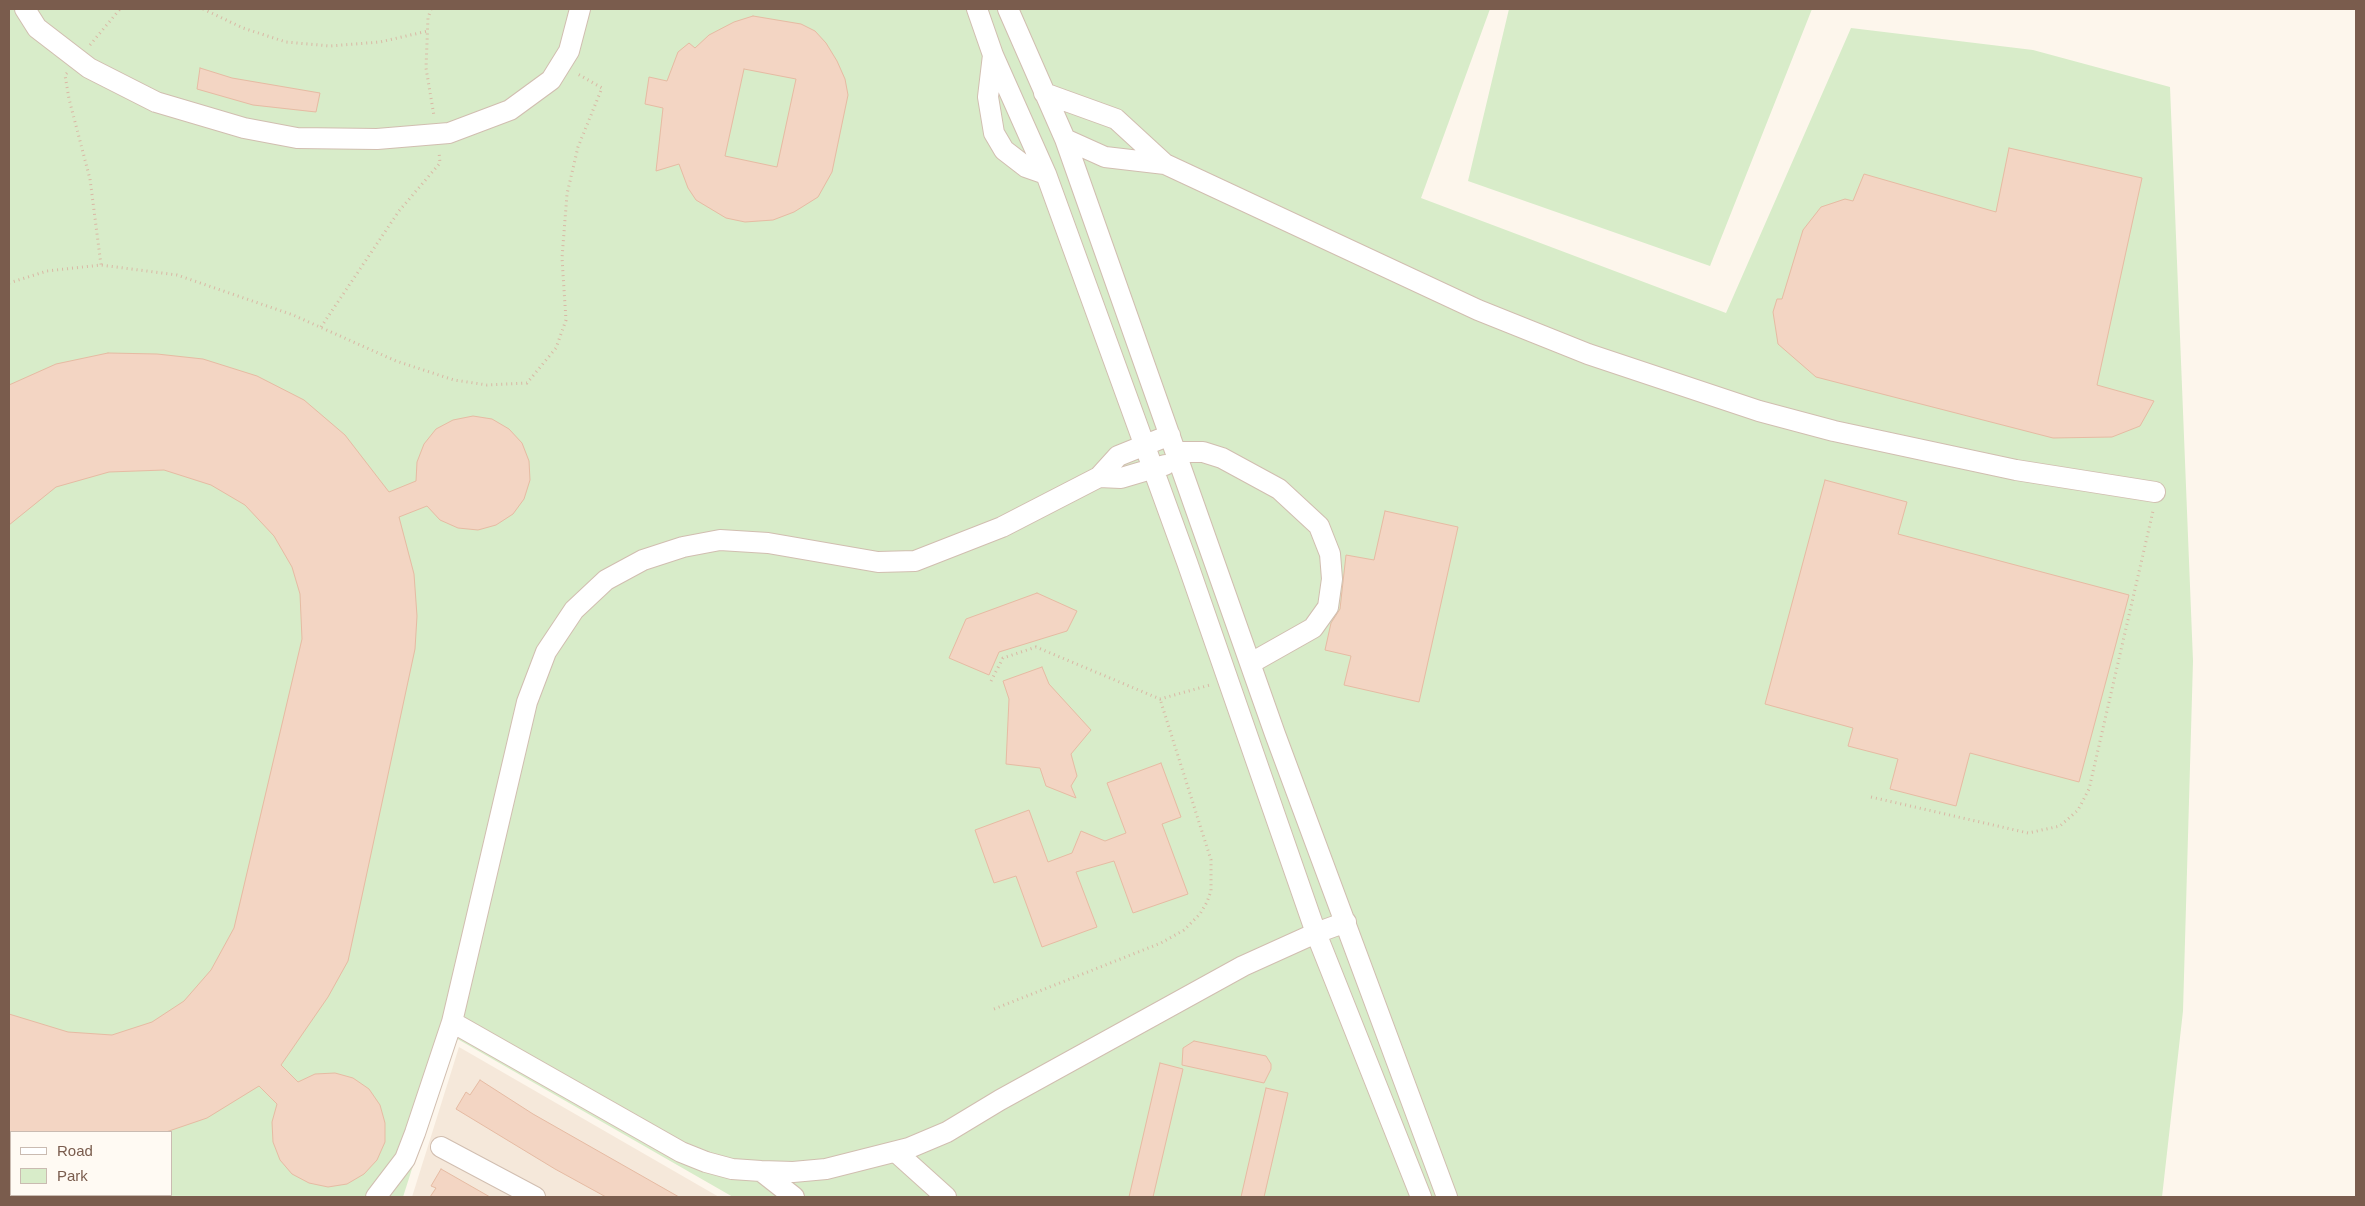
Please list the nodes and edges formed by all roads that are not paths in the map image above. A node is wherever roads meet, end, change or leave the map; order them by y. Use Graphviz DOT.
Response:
graph roads {
  1 [pos="25,9"];
  2 [pos="580,9"];
  3 [pos="976,9"];
  4 [pos="1008,9"];
  5 [pos="993,55"];
  6 [pos="1044,93"];
  7 [pos="1028,133"];
  8 [pos="1064,138"];
  9 [pos="1004,150"];
  10 [pos="1165,164"];
  11 [pos="1046,174"];
  12 [pos="1144,445"];
  13 [pos="1175,449"];
  14 [pos="1153,468"];
  15 [pos="1099,477"];
  16 [pos="2155,492"];
  17 [pos="1251,663"];
  18 [pos="1346,922"];
  19 [pos="1316,933"];
  20 [pos="452,1022"];
  21 [pos="441,1147"];
  22 [pos="896,1152"];
  23 [pos="761,1171"];
  24 [pos="376,1197"];
  25 [pos="535,1197"];
  26 [pos="794,1197"];
  27 [pos="946,1197"];
  28 [pos="1421,1197"];
  29 [pos="1447,1197"];
  1 -- 2 [label="street"];
  3 -- 5 [label="street"];
  4 -- 6 [label="street"];
  5 -- 7 [label="street"];
  5 -- 9 [label="street"];
  6 -- 8 [label="street"];
  6 -- 10 [label="street"];
  7 -- 9 [label="street"];
  7 -- 11 [label="street"];
  8 -- 10 [label="street"];
  8 -- 13 [label="street"];
  9 -- 11 [label="street"];
  10 -- 16 [label="street"];
  11 -- 12 [label="street"];
  12 -- 13 [label="street"];
  12 -- 14 [label="street"];
  12 -- 15 [label="street"];
  13 -- 14 [label="street"];
  13 -- 17 [label="street"];
  13 -- 17 [label="street"];
  14 -- 15 [label="street"];
  14 -- 19 [label="street"];
  15 -- 20 [label="street"];
  17 -- 18 [label="street"];
  18 -- 19 [label="street"];
  18 -- 29 [label="street"];
  19 -- 22 [label="street"];
  19 -- 28 [label="street"];
  20 -- 23 [label="street"];
  20 -- 24 [label="street"];
  21 -- 25 [label="street"];
  22 -- 23 [label="street"];
  22 -- 27 [label="street"];
  23 -- 26 [label="street"];
}
